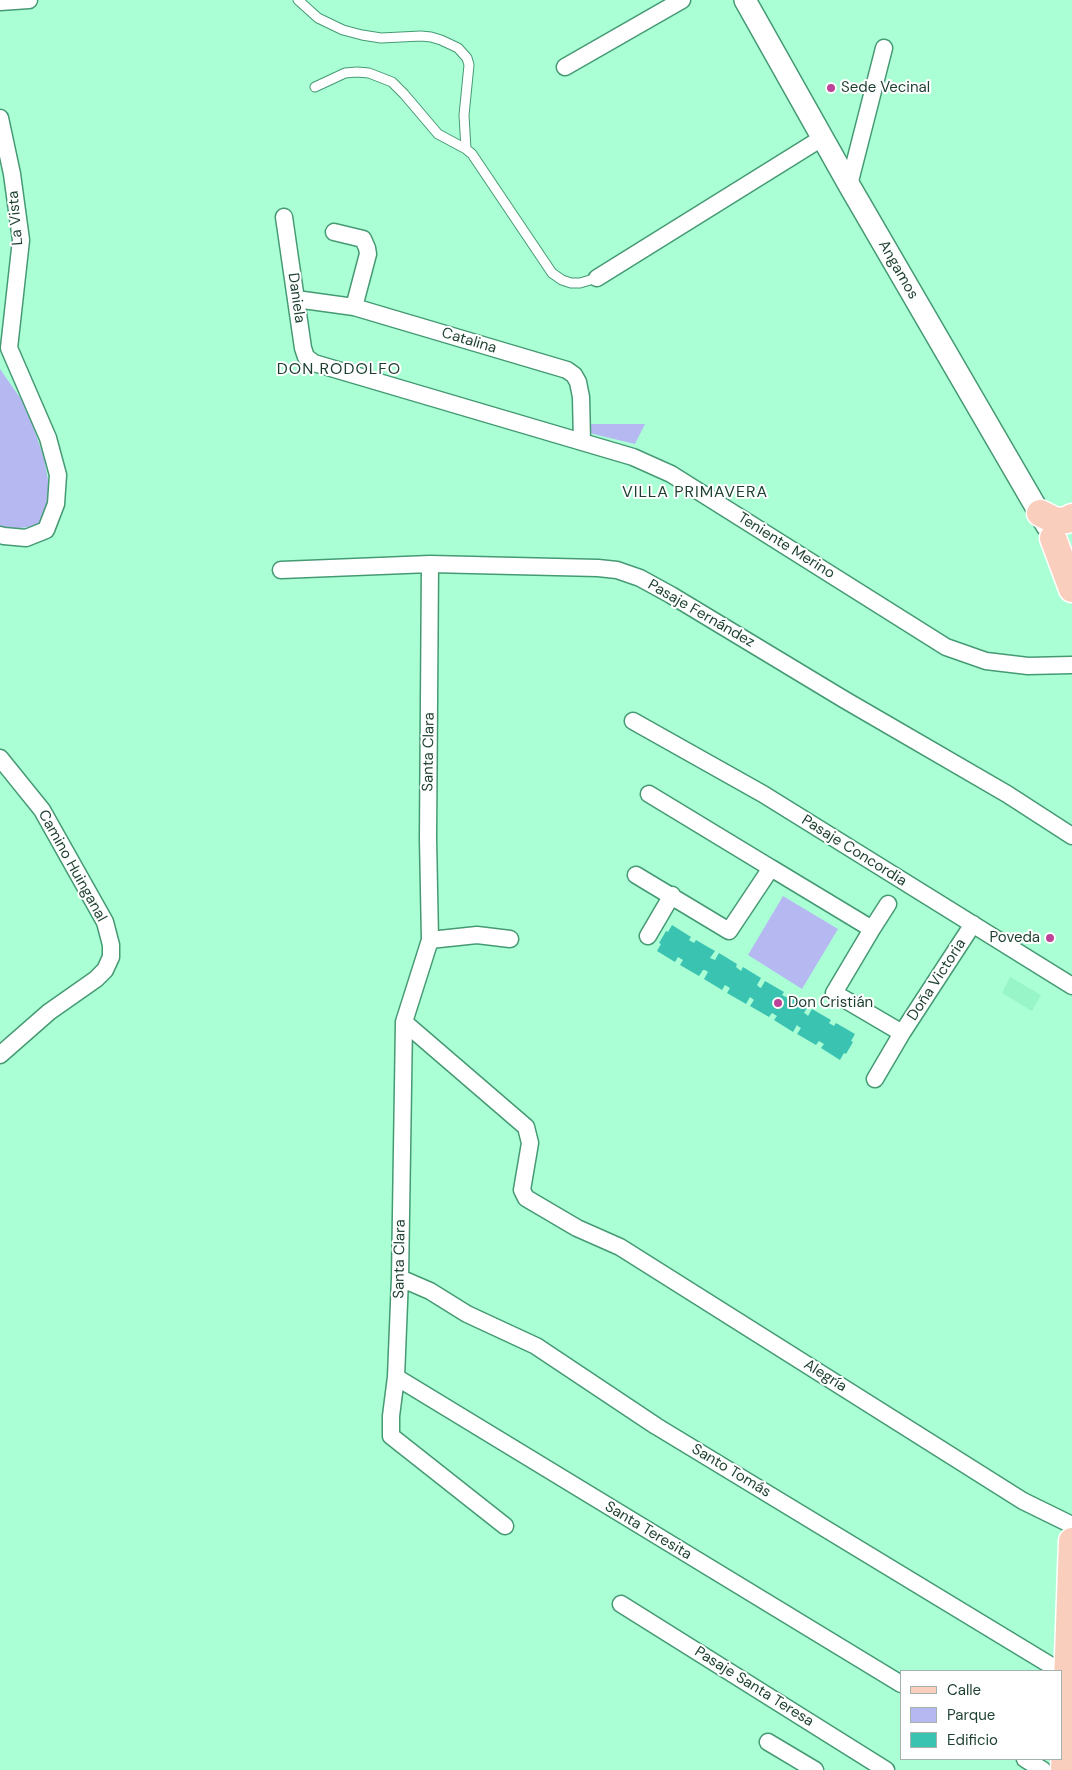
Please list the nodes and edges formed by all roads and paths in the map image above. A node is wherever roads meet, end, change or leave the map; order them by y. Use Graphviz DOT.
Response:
graph roads {
  1 [pos="29,0"];
  2 [pos="298,0"];
  3 [pos="682,0"];
  4 [pos="745,0"];
  5 [pos="0,2"];
  6 [pos="884,48"];
  7 [pos="565,67"];
  8 [pos="315,87"];
  9 [pos="0,118"];
  10 [pos="822,138"];
  11 [pos="466,149"];
  12 [pos="848,185"];
  13 [pos="284,217"];
  14 [pos="334,232"];
  15 [pos="597,278"];
  16 [pos="296,299"];
  17 [pos="354,306"];
  18 [pos="4,352"];
  19 [pos="324,367"];
  20 [pos="582,441"];
  21 [pos="1040,514"];
  22 [pos="1072,517"];
  23 [pos="0,535"];
  24 [pos="1063,541"];
  25 [pos="1072,561"];
  26 [pos="430,564"];
  27 [pos="281,570"];
  28 [pos="1072,589"];
  29 [pos="1072,665"];
  30 [pos="633,721"];
  31 [pos="0,758"];
  32 [pos="649,794"];
  33 [pos="1072,836"];
  34 [pos="771,868"];
  35 [pos="636,875"];
  36 [pos="672,895"];
  37 [pos="888,904"];
  38 [pos="973,924"];
  39 [pos="872,929"];
  40 [pos="648,936"];
  41 [pos="510,939"];
  42 [pos="430,940"];
  43 [pos="1072,986"];
  44 [pos="404,1022"];
  45 [pos="902,1033"];
  46 [pos="0,1055"];
  47 [pos="875,1079"];
  48 [pos="400,1278"];
  49 [pos="396,1377"];
  50 [pos="1072,1525"];
  51 [pos="505,1526"];
  52 [pos="1072,1541"];
  53 [pos="621,1604"];
  54 [pos="1058,1670"];
  55 [pos="1063,1673"];
  56 [pos="900,1683"];
  57 [pos="768,1742"];
  58 [pos="1027,1760"];
  59 [pos="814,1770"];
  60 [pos="886,1770"];
  61 [pos="1043,1770"];
  62 [pos="1064,1770"];
  1 -- 5 [label="street"];
  2 -- 11 [label="lane"];
  3 -- 7 [label="street"];
  4 -- 10 [label="street, Angamos"];
  6 -- 12 [label="street"];
  8 -- 11 [label="lane"];
  9 -- 18 [label="street, La Vista"];
  10 -- 12 [label="street, Angamos"];
  10 -- 15 [label="street"];
  11 -- 15 [label="lane"];
  12 -- 21 [label="street, Angamos"];
  13 -- 16 [label="street, Daniela"];
  14 -- 17 [label="street"];
  16 -- 17 [label="street, Catalina"];
  16 -- 19 [label="street, Daniela"];
  17 -- 20 [label="street, Catalina"];
  18 -- 23 [label="street"];
  19 -- 20 [label="street, Teniente Merino"];
  20 -- 29 [label="street, Teniente Merino"];
  21 -- 22 [label="main road"];
  21 -- 24 [label="street, Angamos"];
  24 -- 25 [label="street, Angamos"];
  24 -- 28 [label="main road"];
  26 -- 27 [label="street, Pasaje Fernández"];
  26 -- 33 [label="street, Pasaje Fernández"];
  26 -- 42 [label="street, Santa Clara"];
  30 -- 38 [label="street, Pasaje Concordia"];
  31 -- 46 [label="street, Camino Huinganal"];
  32 -- 34 [label="street"];
  34 -- 36 [label="street"];
  34 -- 39 [label="street"];
  35 -- 36 [label="street"];
  36 -- 40 [label="street"];
  37 -- 39 [label="street, Doña Victoria"];
  38 -- 43 [label="street, Pasaje Concordia"];
  38 -- 45 [label="street, Doña Victoria"];
  39 -- 45 [label="street, Doña Victoria"];
  41 -- 42 [label="street"];
  42 -- 44 [label="street, Santa Clara"];
  44 -- 48 [label="street, Santa Clara"];
  44 -- 50 [label="street, Alegría"];
  45 -- 47 [label="street"];
  48 -- 49 [label="street, Santa Clara"];
  48 -- 54 [label="street, Santo Tomás"];
  49 -- 51 [label="street, Santa Clara"];
  49 -- 56 [label="street, Santa Teresita"];
  52 -- 55 [label="main road"];
  53 -- 60 [label="street, Pasaje Santa Teresa"];
  55 -- 62 [label="main road"];
  57 -- 59 [label="street"];
  58 -- 61 [label="street"];
}
